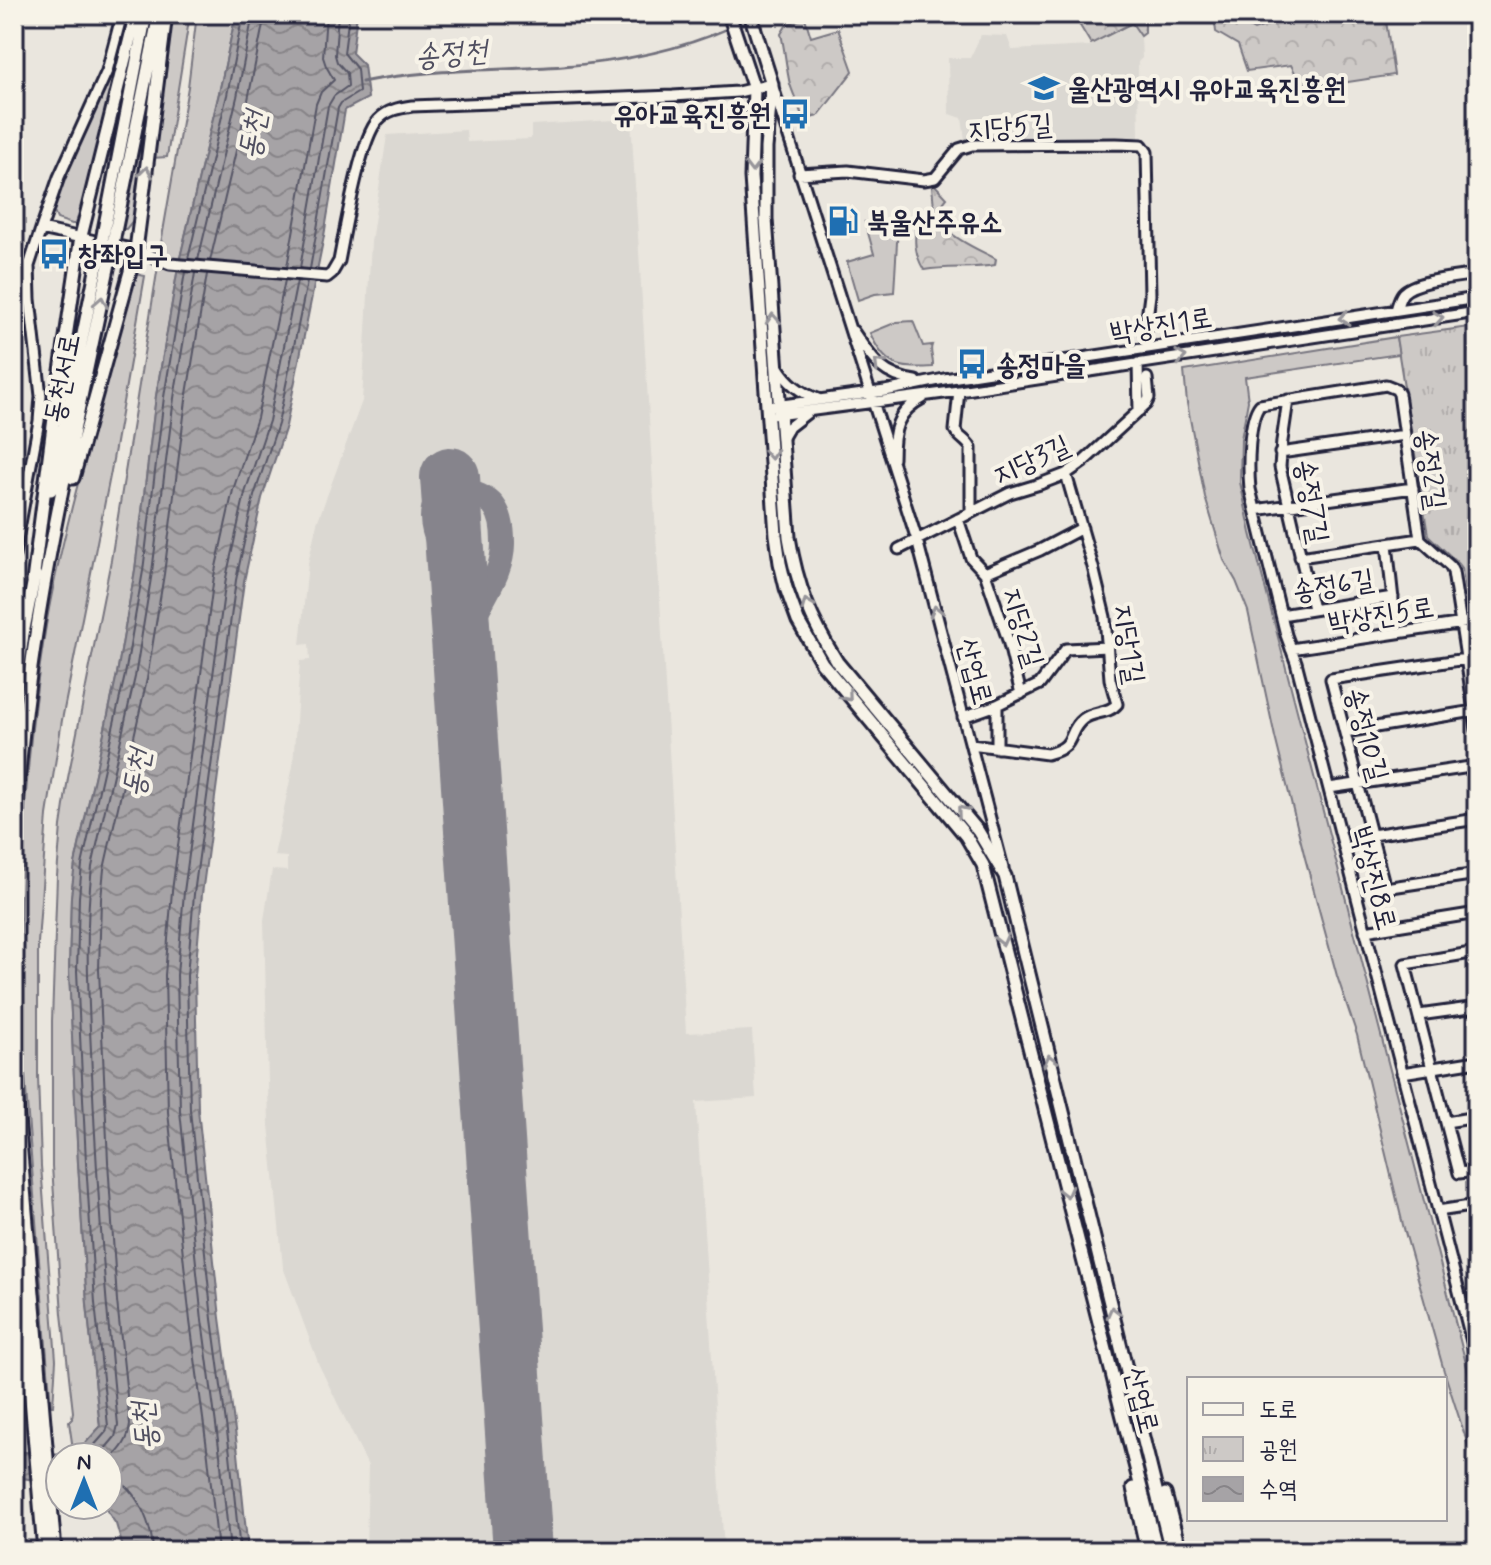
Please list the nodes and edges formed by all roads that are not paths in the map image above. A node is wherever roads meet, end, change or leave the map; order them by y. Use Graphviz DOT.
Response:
graph roads {
  1 [pos="122,14"];
  2 [pos="136,14"];
  3 [pos="146,14"];
  4 [pos="159,14"];
  5 [pos="166,14"];
  6 [pos="729,14"];
  7 [pos="750,14"];
  8 [pos="772,84"];
  9 [pos="754,89"];
  10 [pos="799,174"];
  11 [pos="41,229"];
  12 [pos="110,231"];
  13 [pos="81,236"];
  14 [pos="136,250"];
  15 [pos="14,265"];
  16 [pos="29,266"];
  17 [pos="1477,274"];
  18 [pos="1477,298"];
  19 [pos="1396,310"];
  20 [pos="1477,312"];
  21 [pos="846,320"];
  22 [pos="1145,334"];
  23 [pos="1138,363"];
  24 [pos="777,364"];
  25 [pos="1147,378"];
  26 [pos="928,382"];
  27 [pos="959,391"];
  28 [pos="932,394"];
  29 [pos="871,397"];
  30 [pos="822,399"];
  31 [pos="853,400"];
  32 [pos="1288,400"];
  33 [pos="1258,406"];
  34 [pos="815,409"];
  35 [pos="774,411"];
  36 [pos="1139,411"];
  37 [pos="1405,435"];
  38 [pos="782,439"];
  39 [pos="1280,453"];
  40 [pos="893,467"];
  41 [pos="1066,474"];
  42 [pos="1413,488"];
  43 [pos="1288,506"];
  44 [pos="1255,510"];
  45 [pos="971,512"];
  46 [pos="958,519"];
  47 [pos="1082,528"];
  48 [pos="1420,539"];
  49 [pos="917,540"];
  50 [pos="1387,544"];
  51 [pos="899,549"];
  52 [pos="14,556"];
  53 [pos="1300,557"];
  54 [pos="985,573"];
  55 [pos="39,582"];
  56 [pos="1393,597"];
  57 [pos="1313,609"];
  58 [pos="1394,609"];
  59 [pos="1281,615"];
  60 [pos="1477,621"];
  61 [pos="1461,624"];
  62 [pos="1108,647"];
  63 [pos="1291,649"];
  64 [pos="1466,659"];
  65 [pos="1021,694"];
  66 [pos="14,701"];
  67 [pos="997,705"];
  68 [pos="1474,711"];
  69 [pos="963,717"];
  70 [pos="1477,730"];
  71 [pos="1345,732"];
  72 [pos="971,744"];
  73 [pos="997,748"];
  74 [pos="1477,766"];
  75 [pos="1358,784"];
  76 [pos="1329,788"];
  77 [pos="1477,819"];
  78 [pos="1372,835"];
  79 [pos="14,848"];
  80 [pos="1477,874"];
  81 [pos="1005,876"];
  82 [pos="1477,913"];
  83 [pos="1365,931"];
  84 [pos="1477,952"];
  85 [pos="1477,1007"];
  86 [pos="1419,1015"];
  87 [pos="14,1045"];
  88 [pos="1477,1061"];
  89 [pos="1432,1068"];
  90 [pos="1402,1073"];
  91 [pos="1477,1117"];
  92 [pos="1446,1122"];
  93 [pos="1477,1171"];
  94 [pos="14,1199"];
  95 [pos="1477,1205"];
  96 [pos="1438,1211"];
  97 [pos="1122,1350"];
  98 [pos="1107,1354"];
  99 [pos="1476,1356"];
  100 [pos="39,1427"];
  101 [pos="48,1534"];
  102 [pos="44,1551"];
  103 [pos="55,1551"];
  104 [pos="1147,1551"];
  105 [pos="1157,1551"];
  106 [pos="1171,1551"];
  107 [pos="1180,1551"];
  1 -- 11 [label="street"];
  2 -- 13 [label="main road"];
  3 -- 12 [label="main road, 동천서로"];
  4 -- 12 [label="main road, 동천서로"];
  14 -- 5 [label="main road, one-way"];
  6 -- 9 [label="main road"];
  7 -- 8 [label="main road, 산업로"];
  8 -- 9 [label="street"];
  8 -- 10 [label="street, 산업로"];
  24 -- 8 [label="main road, one-way"];
  9 -- 14 [label="street"];
  9 -- 35 [label="main road, one-way"];
  10 -- 21 [label="street, 산업로"];
  10 -- 22 [label="street, 지당5길"];
  11 -- 13 [label="street"];
  11 -- 16 [label="street"];
  12 -- 55 [label="main road, 동천서로, bridge"];
  13 -- 14 [label="street"];
  13 -- 55 [label="main road"];
  14 -- 55 [label="main road"];
  15 -- 16 [label="street"];
  16 -- 52 [label="street"];
  17 -- 19 [label="street"];
  18 -- 19 [label="street, 박상진1로"];
  19 -- 26 [label="street, 박상진1로, one-way"];
  23 -- 20 [label="street, 박상진1로, one-way"];
  26 -- 21 [label="street, one-way"];
  21 -- 29 [label="street, 산업로"];
  23 -- 27 [label="street, 박상진1로"];
  23 -- 36 [label="street"];
  24 -- 30 [label="street"];
  24 -- 35 [label="main road"];
  25 -- 36 [label="street"];
  26 -- 29 [label="street, 박상진1로"];
  27 -- 28 [label="street, 박상진1로"];
  27 -- 45 [label="street"];
  28 -- 29 [label="street, 박상진1로"];
  28 -- 40 [label="street"];
  29 -- 31 [label="street, 박상진1로"];
  29 -- 40 [label="street, 산업로"];
  30 -- 31 [label="street"];
  30 -- 35 [label="street"];
  31 -- 34 [label="street"];
  32 -- 33 [label="street, 송정2길"];
  32 -- 37 [label="street, 송정2길"];
  32 -- 39 [label="street, 송정7길"];
  33 -- 44 [label="street, 박상진8로"];
  34 -- 35 [label="street"];
  34 -- 38 [label="street"];
  35 -- 38 [label="main road"];
  35 -- 98 [label="main road, 산업로, one-way"];
  36 -- 41 [label="street, 지당3길"];
  37 -- 39 [label="street"];
  37 -- 42 [label="street, 송정2길"];
  81 -- 38 [label="main road, one-way"];
  39 -- 43 [label="street, 송정7길"];
  40 -- 49 [label="street, 산업로"];
  41 -- 45 [label="street, 지당3길"];
  41 -- 47 [label="street, 지당1길"];
  42 -- 43 [label="street"];
  42 -- 48 [label="street, 송정2길"];
  43 -- 44 [label="street"];
  43 -- 53 [label="street, 송정7길"];
  44 -- 59 [label="street, 박상진8로"];
  45 -- 46 [label="street, 지당3길"];
  46 -- 49 [label="street, 지당3길"];
  46 -- 54 [label="street, 지당2길"];
  47 -- 54 [label="street, 지당2길"];
  47 -- 62 [label="street, 지당1길"];
  48 -- 50 [label="street"];
  48 -- 61 [label="street, 송정2길"];
  49 -- 51 [label="street, 지당3길"];
  69 -- 49 [label="street, 산업로, one-way"];
  50 -- 53 [label="street"];
  50 -- 56 [label="street, 송정6길"];
  53 -- 57 [label="street, 송정7길"];
  54 -- 65 [label="street, 지당2길"];
  55 -- 66 [label="main road, 동천서로"];
  55 -- 79 [label="main road, 동천서로"];
  56 -- 57 [label="street, 송정6길"];
  56 -- 58 [label="street, 송정6길"];
  57 -- 59 [label="street, 송정6길"];
  59 -- 63 [label="street, 박상진8로"];
  60 -- 61 [label="street, 박상진5로"];
  61 -- 63 [label="street, 박상진5로"];
  61 -- 64 [label="street, 송정2길"];
  62 -- 65 [label="street, 지당2길"];
  62 -- 73 [label="street, 지당1길"];
  63 -- 76 [label="street, 박상진8로"];
  64 -- 68 [label="street, 송정2길"];
  64 -- 71 [label="street, 송정10길"];
  65 -- 67 [label="street, 지당2길"];
  67 -- 69 [label="street, 지당2길"];
  67 -- 73 [label="street"];
  68 -- 70 [label="street, 송정2길"];
  68 -- 71 [label="street"];
  69 -- 72 [label="street, 산업로"];
  71 -- 75 [label="street, 송정10길"];
  72 -- 73 [label="street, 지당1길"];
  72 -- 81 [label="street, 산업로"];
  74 -- 75 [label="street"];
  75 -- 76 [label="street"];
  75 -- 78 [label="street, 송정10길"];
  76 -- 83 [label="street, 박상진8로"];
  77 -- 78 [label="street"];
  78 -- 80 [label="street, 송정10길"];
  97 -- 81 [label="main road, 산업로, one-way"];
  82 -- 83 [label="street"];
  83 -- 90 [label="street, 박상진8로"];
  84 -- 86 [label="street"];
  85 -- 86 [label="street"];
  86 -- 89 [label="street"];
  87 -- 100 [label="main road"];
  88 -- 89 [label="street"];
  89 -- 90 [label="street"];
  89 -- 92 [label="street"];
  90 -- 96 [label="street, 박상진8로"];
  91 -- 92 [label="street"];
  92 -- 93 [label="street"];
  94 -- 100 [label="main road"];
  95 -- 96 [label="street"];
  96 -- 99 [label="street, 박상진8로"];
  97 -- 106 [label="main road, 산업로"];
  97 -- 107 [label="main road, 산업로"];
  98 -- 104 [label="main road, 산업로"];
  98 -- 105 [label="main road, 산업로"];
  100 -- 101 [label="main road"];
  101 -- 102 [label="main road"];
  101 -- 103 [label="main road"];
}
